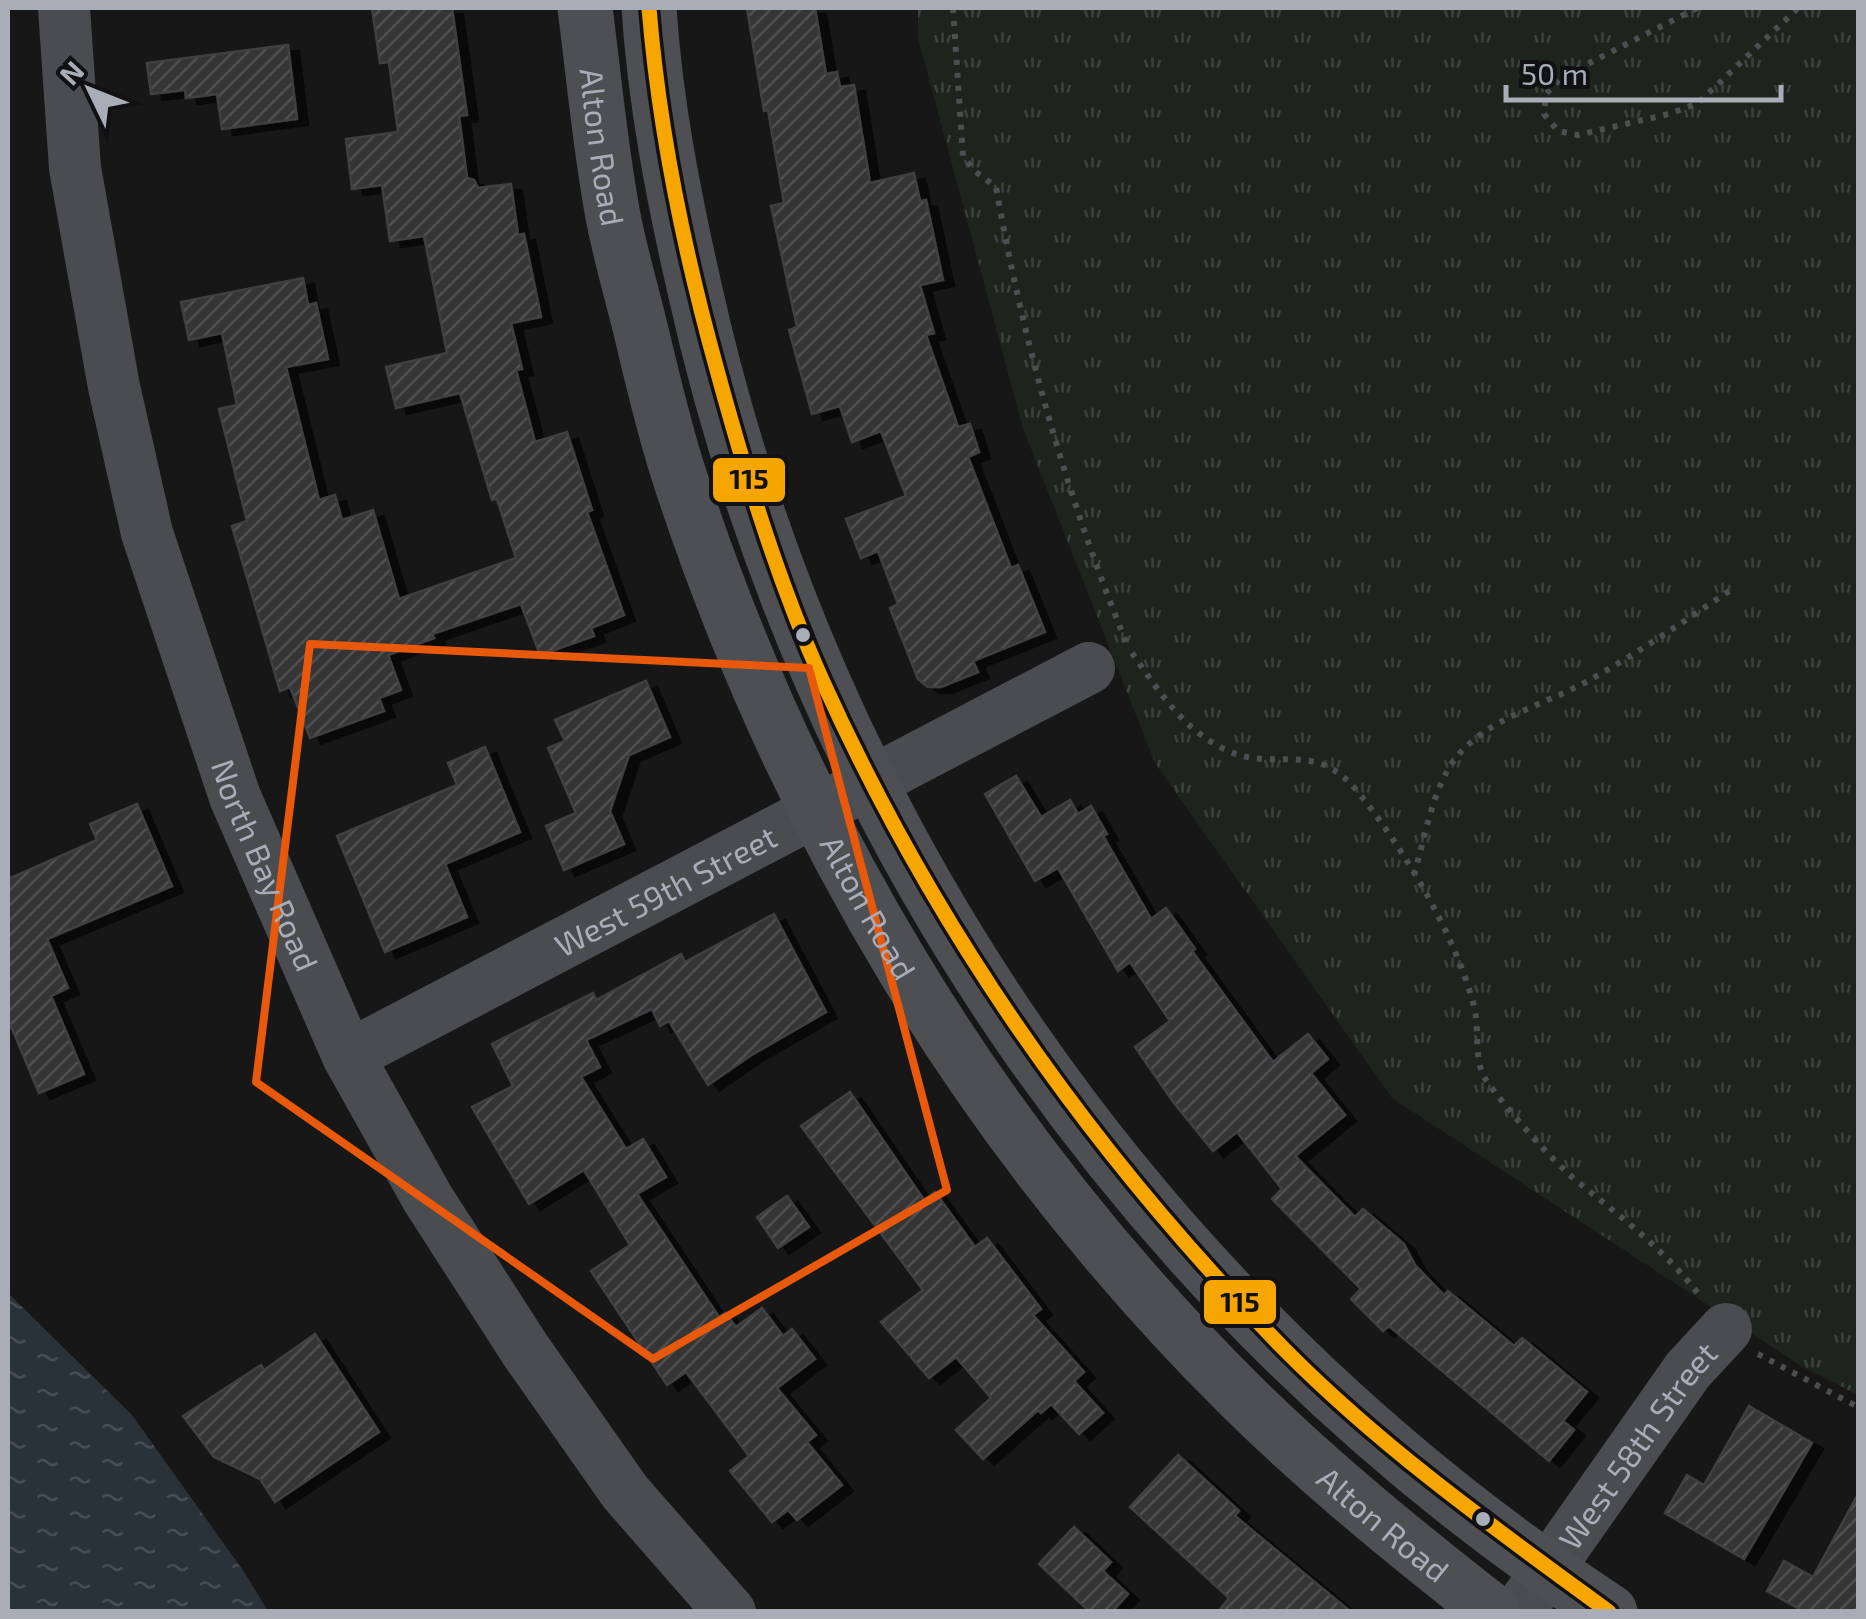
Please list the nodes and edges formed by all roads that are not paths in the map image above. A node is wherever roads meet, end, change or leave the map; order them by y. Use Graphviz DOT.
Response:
graph roads {
  1 [pos="64,8"];
  2 [pos="586,8"];
  3 [pos="649,8"];
  4 [pos="1089,668"];
  5 [pos="871,781"];
  6 [pos="814,812"];
  7 [pos="348,1056"];
  8 [pos="1726,1329"];
  9 [pos="1532,1591"];
  10 [pos="730,1612"];
  11 [pos="1493,1612"];
  12 [pos="1610,1612"];
  1 -- 7 [label="street, North Bay Road"];
  2 -- 6 [label="main road, Alton Road"];
  3 -- 5 [label="main road, Alton Road"];
  4 -- 5 [label="street, West 59th Street"];
  5 -- 6 [label="street, West 59th Street"];
  5 -- 9 [label="main road, Alton Road"];
  6 -- 7 [label="street, West 59th Street"];
  6 -- 11 [label="main road, Alton Road"];
  7 -- 10 [label="street, North Bay Road"];
  8 -- 9 [label="street, West 58th Street"];
  9 -- 12 [label="main road, Alton Road"];
}
